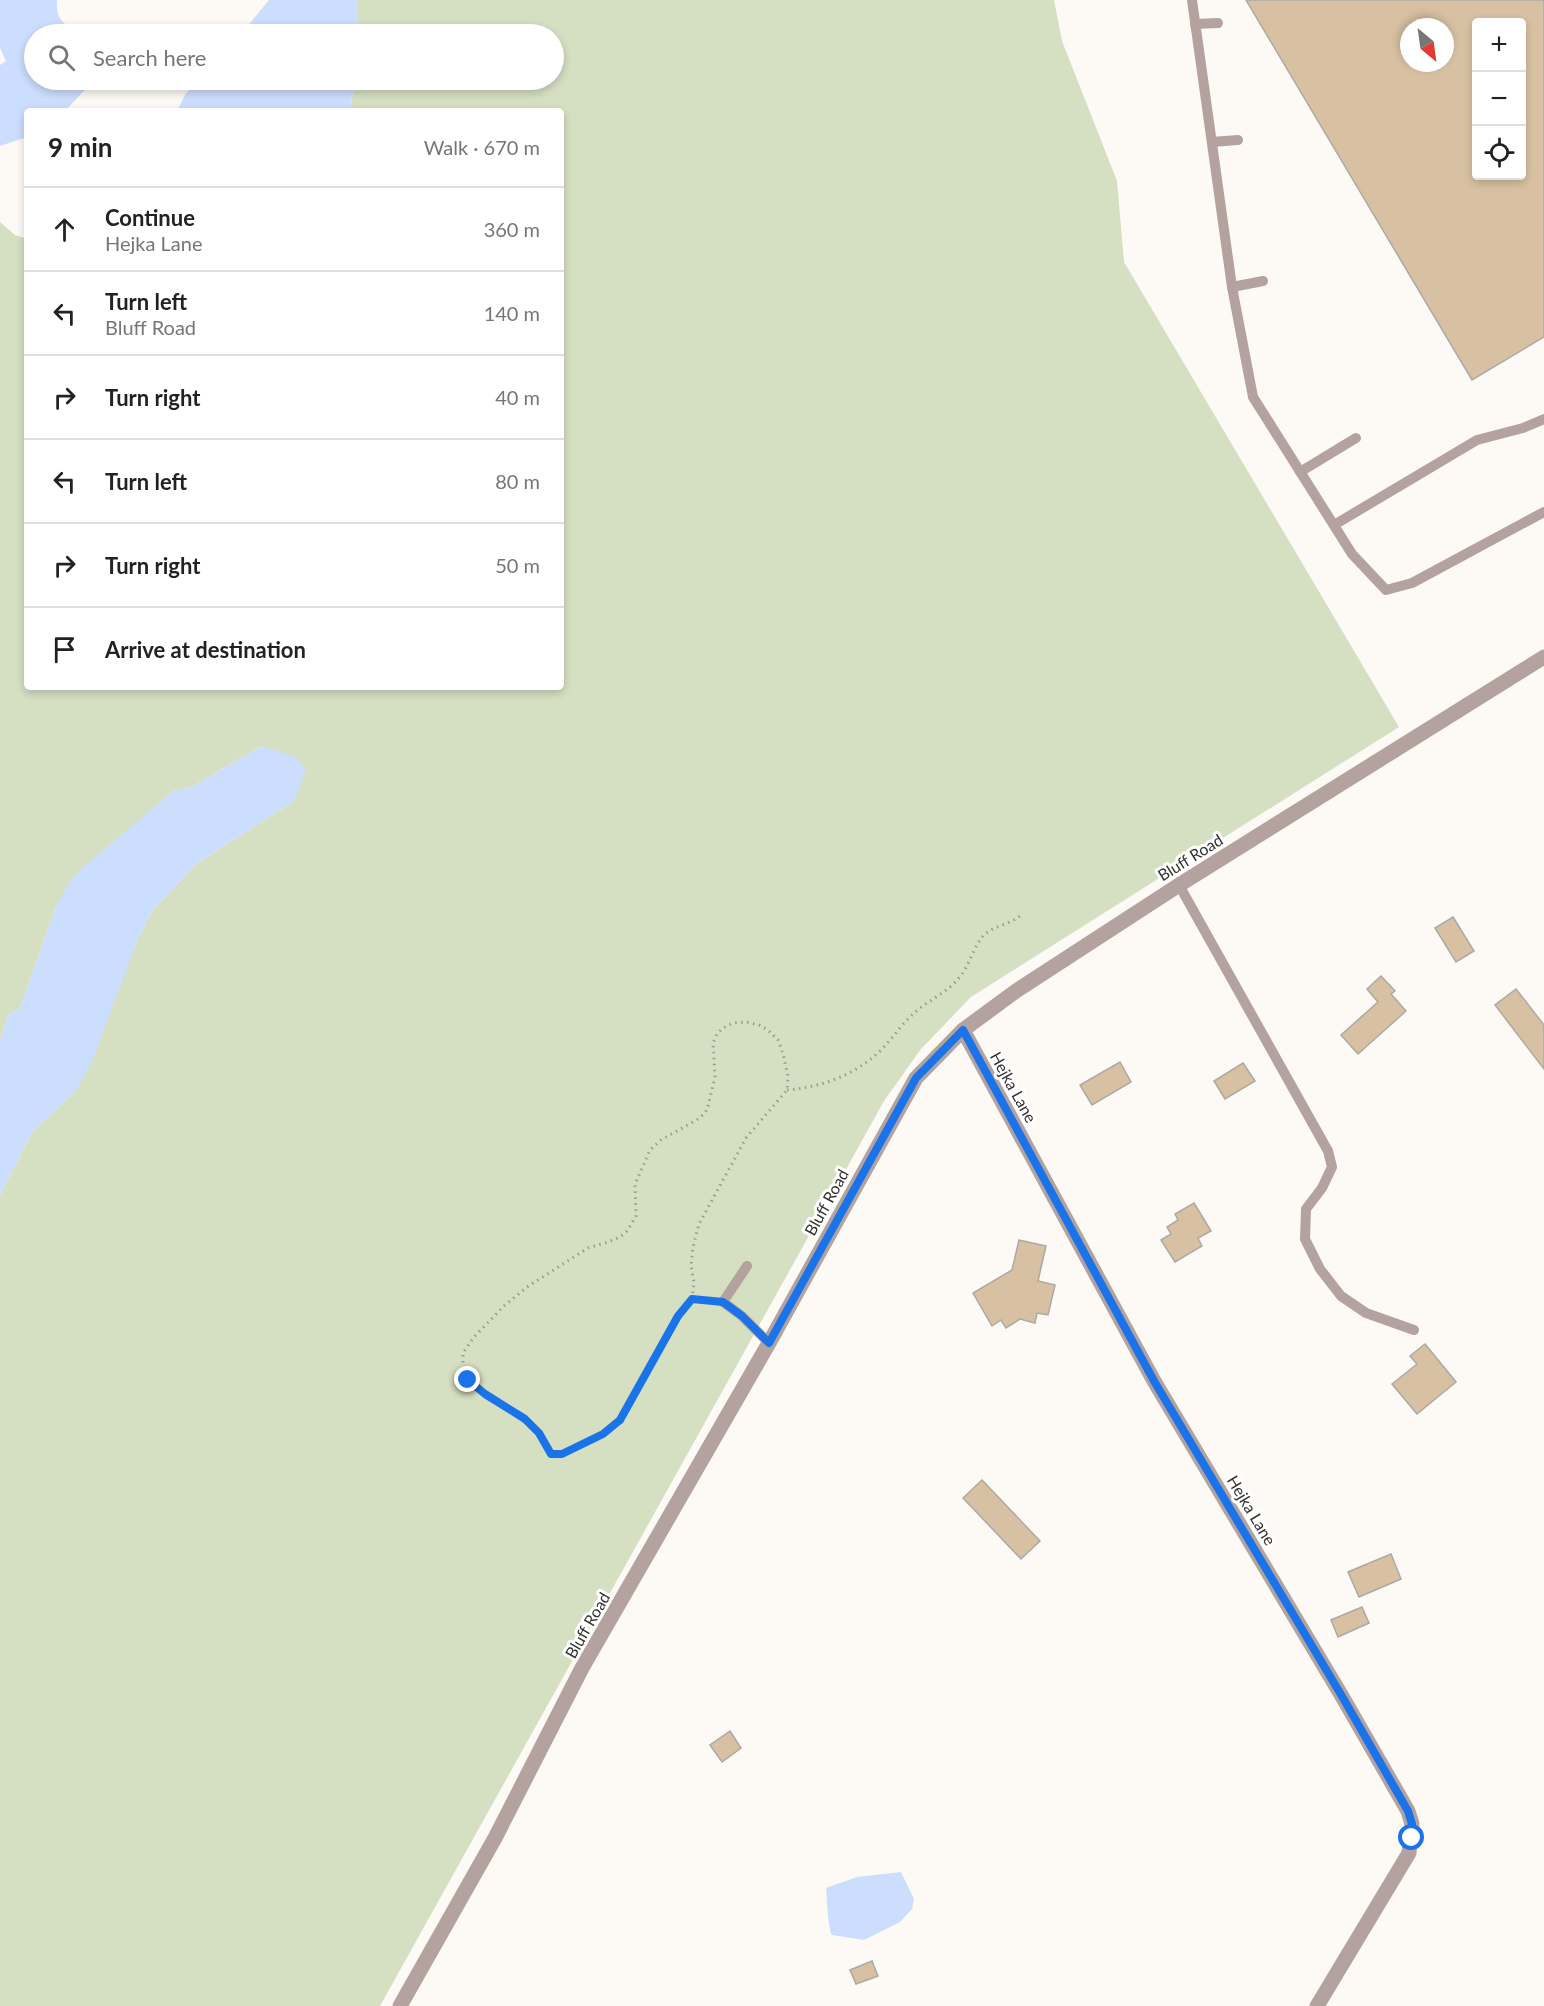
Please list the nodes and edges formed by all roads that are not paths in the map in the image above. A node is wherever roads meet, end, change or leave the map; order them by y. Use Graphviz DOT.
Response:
graph roads {
  1 [pos="1192,0"];
  2 [pos="1218,23"];
  3 [pos="1195,24"];
  4 [pos="1238,140"];
  5 [pos="1212,142"];
  6 [pos="1263,281"];
  7 [pos="1232,287"];
  8 [pos="1544,419"];
  9 [pos="1356,438"];
  10 [pos="1300,472"];
  11 [pos="1541,514"];
  12 [pos="1334,525"];
  13 [pos="1544,526"];
  14 [pos="1544,657"];
  15 [pos="1179,885"];
  16 [pos="963,1030"];
  17 [pos="747,1266"];
  18 [pos="1414,1330"];
  19 [pos="769,1343"];
  20 [pos="400,2006"];
  21 [pos="1317,2006"];
  1 -- 3 [label="lane"];
  2 -- 3 [label="lane"];
  3 -- 5 [label="lane"];
  4 -- 5 [label="lane"];
  5 -- 7 [label="lane"];
  6 -- 7 [label="lane"];
  7 -- 10 [label="lane"];
  8 -- 12 [label="lane"];
  9 -- 10 [label="lane"];
  10 -- 12 [label="lane"];
  11 -- 12 [label="lane"];
  11 -- 13 [label="lane"];
  14 -- 15 [label="street, Bluff Road"];
  15 -- 16 [label="street, Bluff Road"];
  15 -- 18 [label="lane"];
  16 -- 19 [label="street, Bluff Road"];
  16 -- 21 [label="street, Hejka Lane"];
  17 -- 19 [label="lane"];
  19 -- 20 [label="street, Bluff Road"];
}
